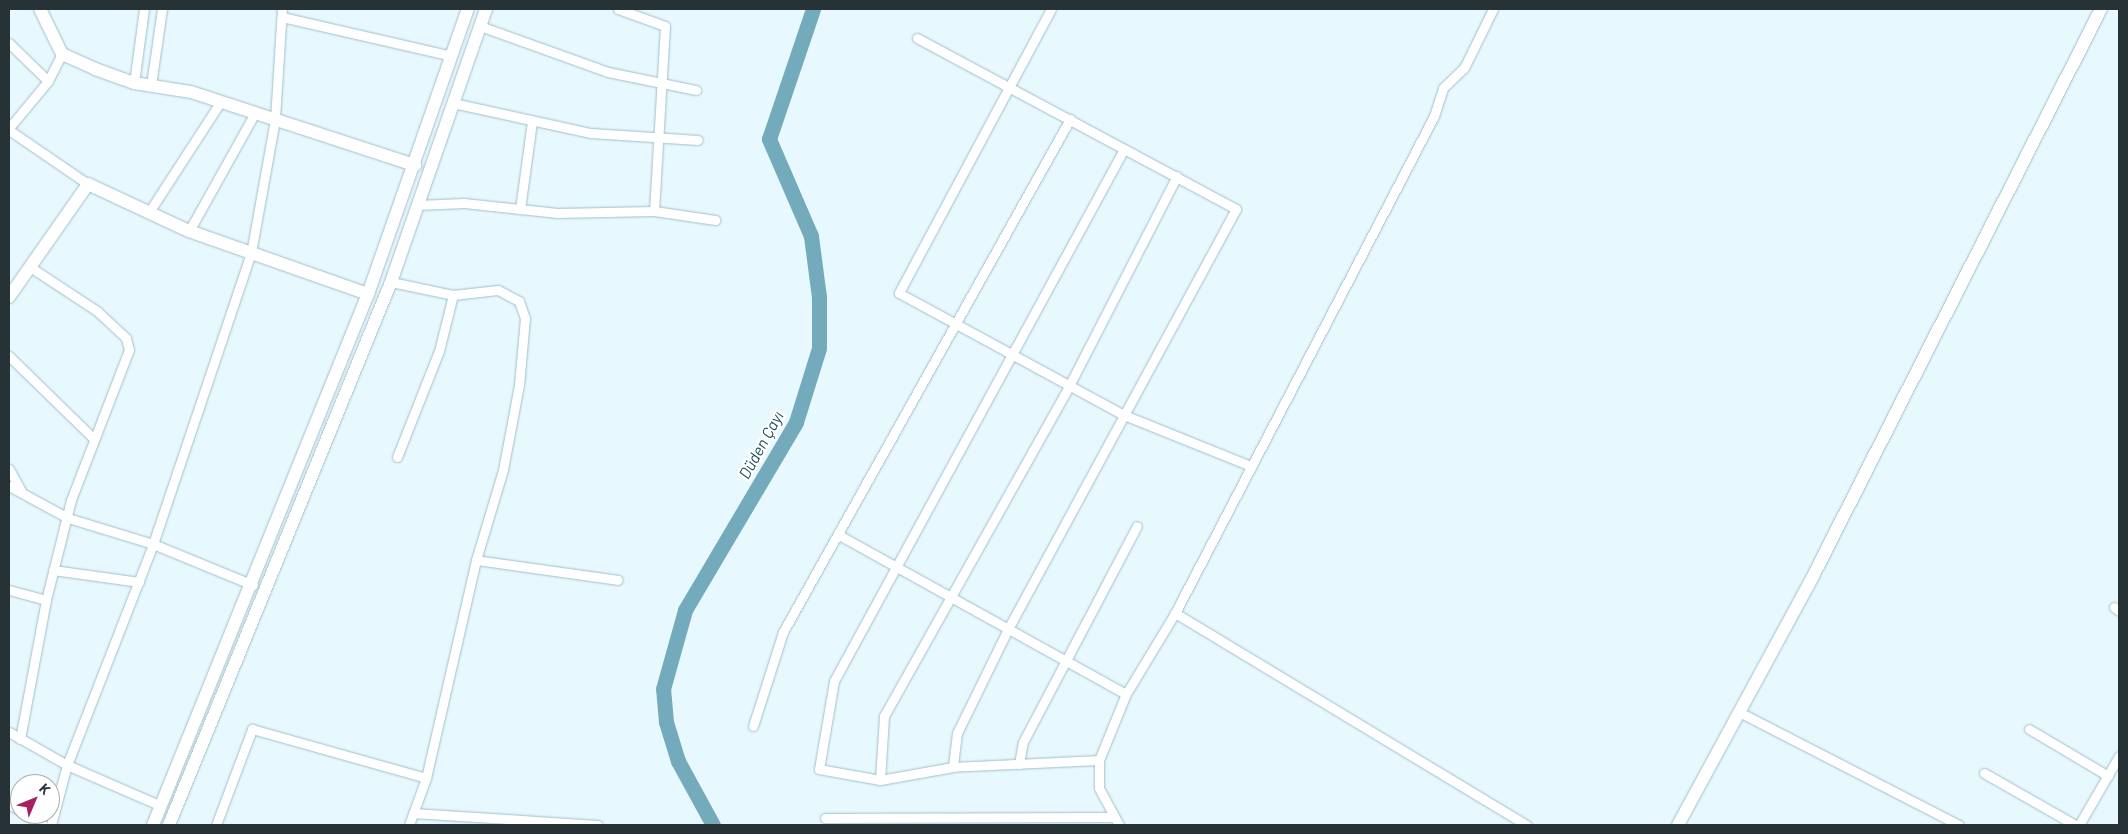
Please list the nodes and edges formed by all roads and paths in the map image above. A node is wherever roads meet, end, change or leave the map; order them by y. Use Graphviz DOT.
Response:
graph roads {
  1 [pos="40,9"];
  2 [pos="144,9"];
  3 [pos="162,9"];
  4 [pos="468,9"];
  5 [pos="486,9"];
  6 [pos="618,9"];
  7 [pos="1051,9"];
  8 [pos="1493,9"];
  9 [pos="2101,9"];
  10 [pos="282,13"];
  11 [pos="480,26"];
  12 [pos="918,38"];
  13 [pos="9,44"];
  14 [pos="62,54"];
  15 [pos="452,56"];
  16 [pos="48,81"];
  17 [pos="134,83"];
  18 [pos="660,84"];
  19 [pos="151,85"];
  20 [pos="1010,86"];
  21 [pos="696,90"];
  22 [pos="437,99"];
  23 [pos="221,101"];
  24 [pos="453,103"];
  25 [pos="255,113"];
  26 [pos="275,119"];
  27 [pos="1070,119"];
  28 [pos="532,121"];
  29 [pos="9,129"];
  30 [pos="658,138"];
  31 [pos="698,140"];
  32 [pos="1124,149"];
  33 [pos="415,165"];
  34 [pos="1177,176"];
  35 [pos="88,184"];
  36 [pos="417,205"];
  37 [pos="520,209"];
  38 [pos="654,210"];
  39 [pos="149,212"];
  40 [pos="715,220"];
  41 [pos="189,231"];
  42 [pos="251,253"];
  43 [pos="30,267"];
  44 [pos="391,282"];
  45 [pos="368,294"];
  46 [pos="453,295"];
  47 [pos="9,297"];
  48 [pos="956,324"];
  49 [pos="1012,355"];
  50 [pos="9,356"];
  51 [pos="1069,386"];
  52 [pos="1124,415"];
  53 [pos="94,440"];
  54 [pos="397,457"];
  55 [pos="1251,466"];
  56 [pos="9,469"];
  57 [pos="9,486"];
  58 [pos="21,491"];
  59 [pos="68,518"];
  60 [pos="1137,526"];
  61 [pos="839,535"];
  62 [pos="153,544"];
  63 [pos="476,560"];
  64 [pos="896,567"];
  65 [pos="53,570"];
  66 [pos="618,580"];
  67 [pos="140,582"];
  68 [pos="253,585"];
  69 [pos="9,590"];
  70 [pos="952,598"];
  71 [pos="46,600"];
  72 [pos="1175,613"];
  73 [pos="1008,629"];
  74 [pos="1066,661"];
  75 [pos="1126,694"];
  76 [pos="1741,713"];
  77 [pos="753,726"];
  78 [pos="2029,729"];
  79 [pos="9,732"];
  80 [pos="20,739"];
  81 [pos="2119,756"];
  82 [pos="1099,760"];
  83 [pos="1018,764"];
  84 [pos="67,765"];
  85 [pos="953,767"];
  86 [pos="1984,773"];
  87 [pos="2108,776"];
  88 [pos="426,778"];
  89 [pos="880,780"];
  90 [pos="160,805"];
  91 [pos="413,813"];
  92 [pos="825,818"];
  93 [pos="1116,821"];
  94 [pos="2082,824"];
  95 [pos="51,825"];
  96 [pos="155,825"];
  97 [pos="169,825"];
  98 [pos="216,825"];
  99 [pos="409,825"];
  100 [pos="598,825"];
  101 [pos="1527,825"];
  102 [pos="1678,825"];
  103 [pos="1959,825"];
  1 -- 14 [label="street"];
  2 -- 17 [label="street"];
  3 -- 19 [label="street"];
  4 -- 15 [label="street"];
  5 -- 11 [label="street"];
  6 -- 18 [label="street"];
  7 -- 20 [label="street"];
  8 -- 55 [label="street"];
  9 -- 76 [label="street"];
  10 -- 15 [label="street"];
  10 -- 26 [label="street"];
  11 -- 18 [label="street"];
  11 -- 24 [label="street"];
  12 -- 20 [label="street"];
  13 -- 16 [label="street"];
  14 -- 16 [label="street"];
  14 -- 17 [label="street"];
  15 -- 22 [label="street"];
  16 -- 29 [label="street"];
  17 -- 19 [label="street"];
  18 -- 21 [label="street"];
  18 -- 30 [label="street"];
  19 -- 23 [label="street"];
  20 -- 27 [label="street"];
  20 -- 48 [label="street"];
  22 -- 24 [label="street"];
  22 -- 33 [label="street"];
  23 -- 25 [label="street"];
  23 -- 39 [label="street"];
  24 -- 28 [label="street"];
  24 -- 36 [label="street"];
  25 -- 26 [label="street"];
  25 -- 41 [label="street"];
  26 -- 33 [label="street"];
  26 -- 42 [label="street"];
  27 -- 32 [label="street"];
  27 -- 48 [label="street"];
  28 -- 30 [label="street"];
  28 -- 37 [label="street"];
  29 -- 35 [label="street"];
  30 -- 31 [label="street"];
  30 -- 38 [label="street"];
  32 -- 34 [label="street"];
  32 -- 49 [label="street"];
  33 -- 45 [label="street"];
  34 -- 51 [label="street"];
  34 -- 52 [label="street"];
  35 -- 39 [label="street"];
  35 -- 43 [label="street"];
  36 -- 37 [label="street"];
  36 -- 44 [label="street"];
  37 -- 38 [label="street"];
  38 -- 40 [label="street"];
  39 -- 41 [label="street"];
  41 -- 42 [label="street"];
  42 -- 45 [label="street"];
  42 -- 62 [label="street"];
  43 -- 47 [label="street"];
  43 -- 53 [label="street"];
  44 -- 46 [label="street"];
  44 -- 97 [label="street"];
  45 -- 68 [label="street"];
  46 -- 54 [label="street"];
  46 -- 63 [label="street"];
  48 -- 49 [label="street"];
  48 -- 61 [label="street"];
  49 -- 51 [label="street"];
  49 -- 64 [label="street"];
  50 -- 53 [label="street"];
  51 -- 52 [label="street"];
  51 -- 70 [label="street"];
  52 -- 55 [label="street"];
  52 -- 73 [label="street"];
  53 -- 59 [label="street"];
  55 -- 72 [label="street"];
  56 -- 58 [label="street"];
  57 -- 58 [label="street"];
  58 -- 59 [label="street"];
  59 -- 62 [label="street"];
  59 -- 65 [label="street"];
  60 -- 74 [label="street"];
  61 -- 64 [label="street"];
  61 -- 77 [label="street"];
  62 -- 67 [label="street"];
  62 -- 68 [label="street"];
  63 -- 66 [label="street"];
  63 -- 88 [label="street"];
  64 -- 70 [label="street"];
  64 -- 89 [label="street"];
  65 -- 67 [label="street"];
  65 -- 71 [label="street"];
  67 -- 84 [label="street"];
  68 -- 90 [label="street"];
  69 -- 71 [label="street"];
  70 -- 73 [label="street"];
  70 -- 89 [label="street"];
  71 -- 80 [label="street"];
  72 -- 75 [label="street"];
  72 -- 101 [label="street"];
  73 -- 74 [label="street"];
  73 -- 85 [label="street"];
  74 -- 75 [label="street"];
  74 -- 83 [label="street"];
  75 -- 82 [label="street"];
  76 -- 102 [label="street"];
  76 -- 103 [label="street"];
  78 -- 87 [label="street"];
  79 -- 80 [label="street"];
  80 -- 84 [label="street"];
  81 -- 87 [label="street"];
  82 -- 83 [label="street"];
  82 -- 93 [label="street"];
  83 -- 85 [label="street"];
  84 -- 90 [label="street"];
  84 -- 95 [label="street"];
  85 -- 89 [label="street"];
  86 -- 94 [label="street"];
  87 -- 94 [label="street"];
  88 -- 91 [label="street"];
  88 -- 98 [label="street"];
  90 -- 96 [label="street"];
  91 -- 99 [label="street"];
  91 -- 100 [label="street"];
  92 -- 93 [label="street"];
}
